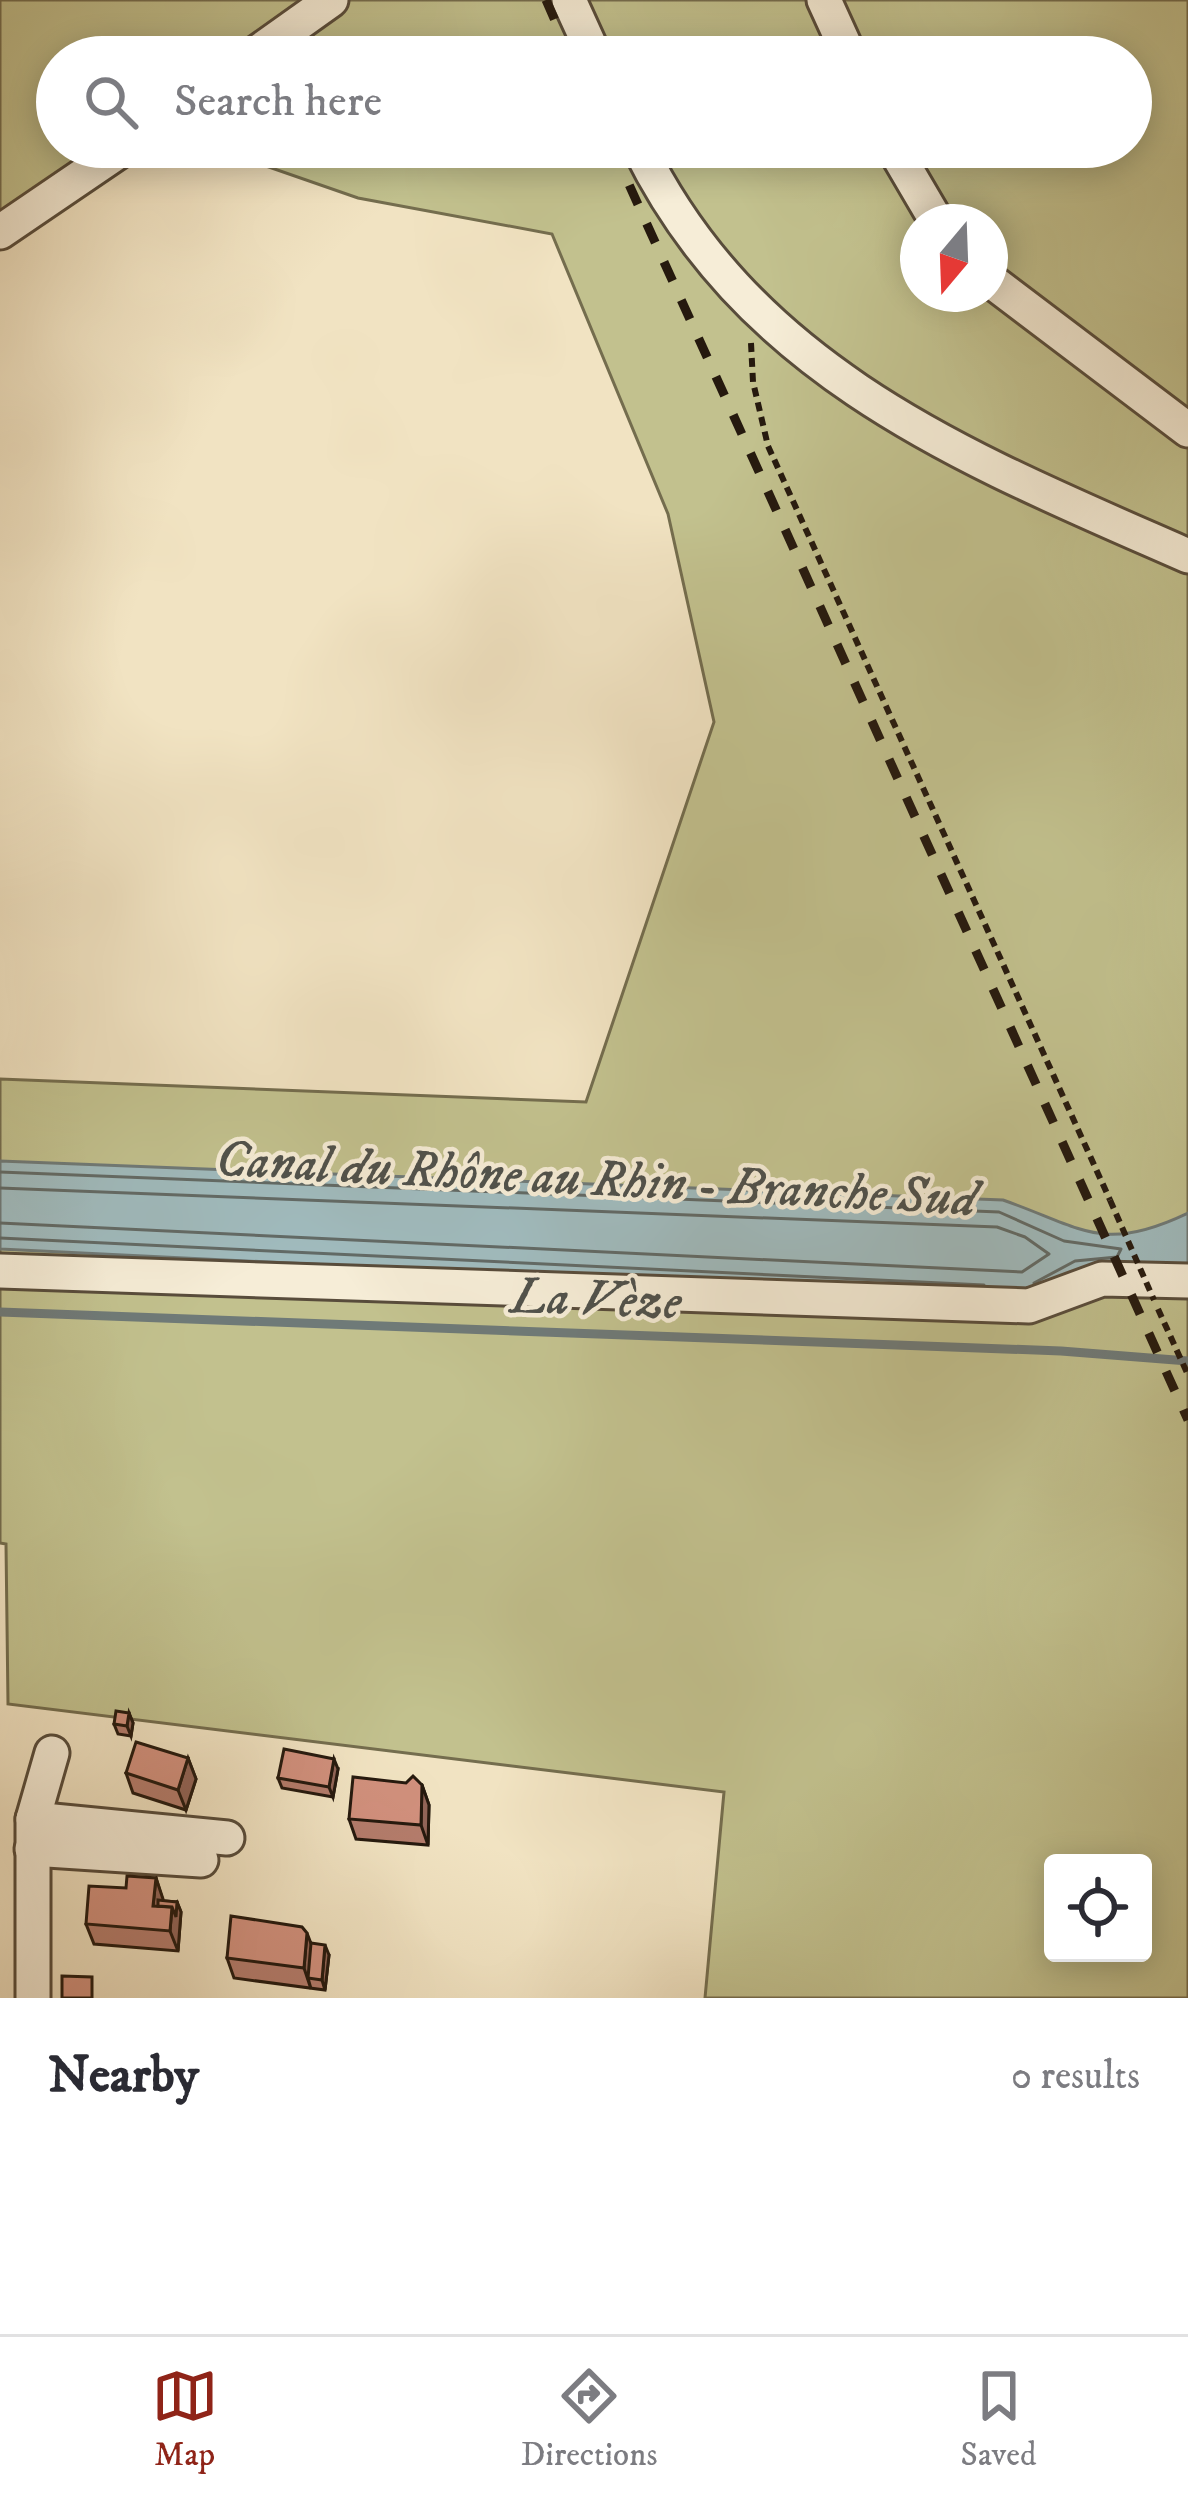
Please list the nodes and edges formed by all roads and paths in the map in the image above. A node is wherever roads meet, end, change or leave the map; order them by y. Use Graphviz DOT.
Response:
graph roads {
  1 [pos="331,0"];
  2 [pos="569,0"];
  3 [pos="824,0"];
  4 [pos="280,36"];
  5 [pos="586,36"];
  6 [pos="840,36"];
  7 [pos="94,168"];
  8 [pos="650,168"];
  9 [pos="906,168"];
  10 [pos="927,204"];
  11 [pos="0,232"];
  12 [pos="1008,294"];
  13 [pos="750,303"];
  14 [pos="1188,430"];
  15 [pos="1181,543"];
  16 [pos="0,1271"];
  17 [pos="1188,1281"];
  18 [pos="1188,1375"];
  19 [pos="52,1753"];
  20 [pos="33,1834"];
  21 [pos="227,1838"];
  22 [pos="201,1860"];
  23 [pos="33,1998"];
  1 -- 4 [label="street"];
  2 -- 5 [label="street"];
  3 -- 6 [label="street"];
  7 -- 11 [label="street"];
  8 -- 13 [label="street"];
  9 -- 10 [label="street"];
  12 -- 14 [label="street"];
  13 -- 15 [label="street"];
  13 -- 18 [label="path, bridge"];
  16 -- 17 [label="street"];
  19 -- 20 [label="street"];
  20 -- 21 [label="street"];
  20 -- 22 [label="street"];
  20 -- 23 [label="street"];
}
